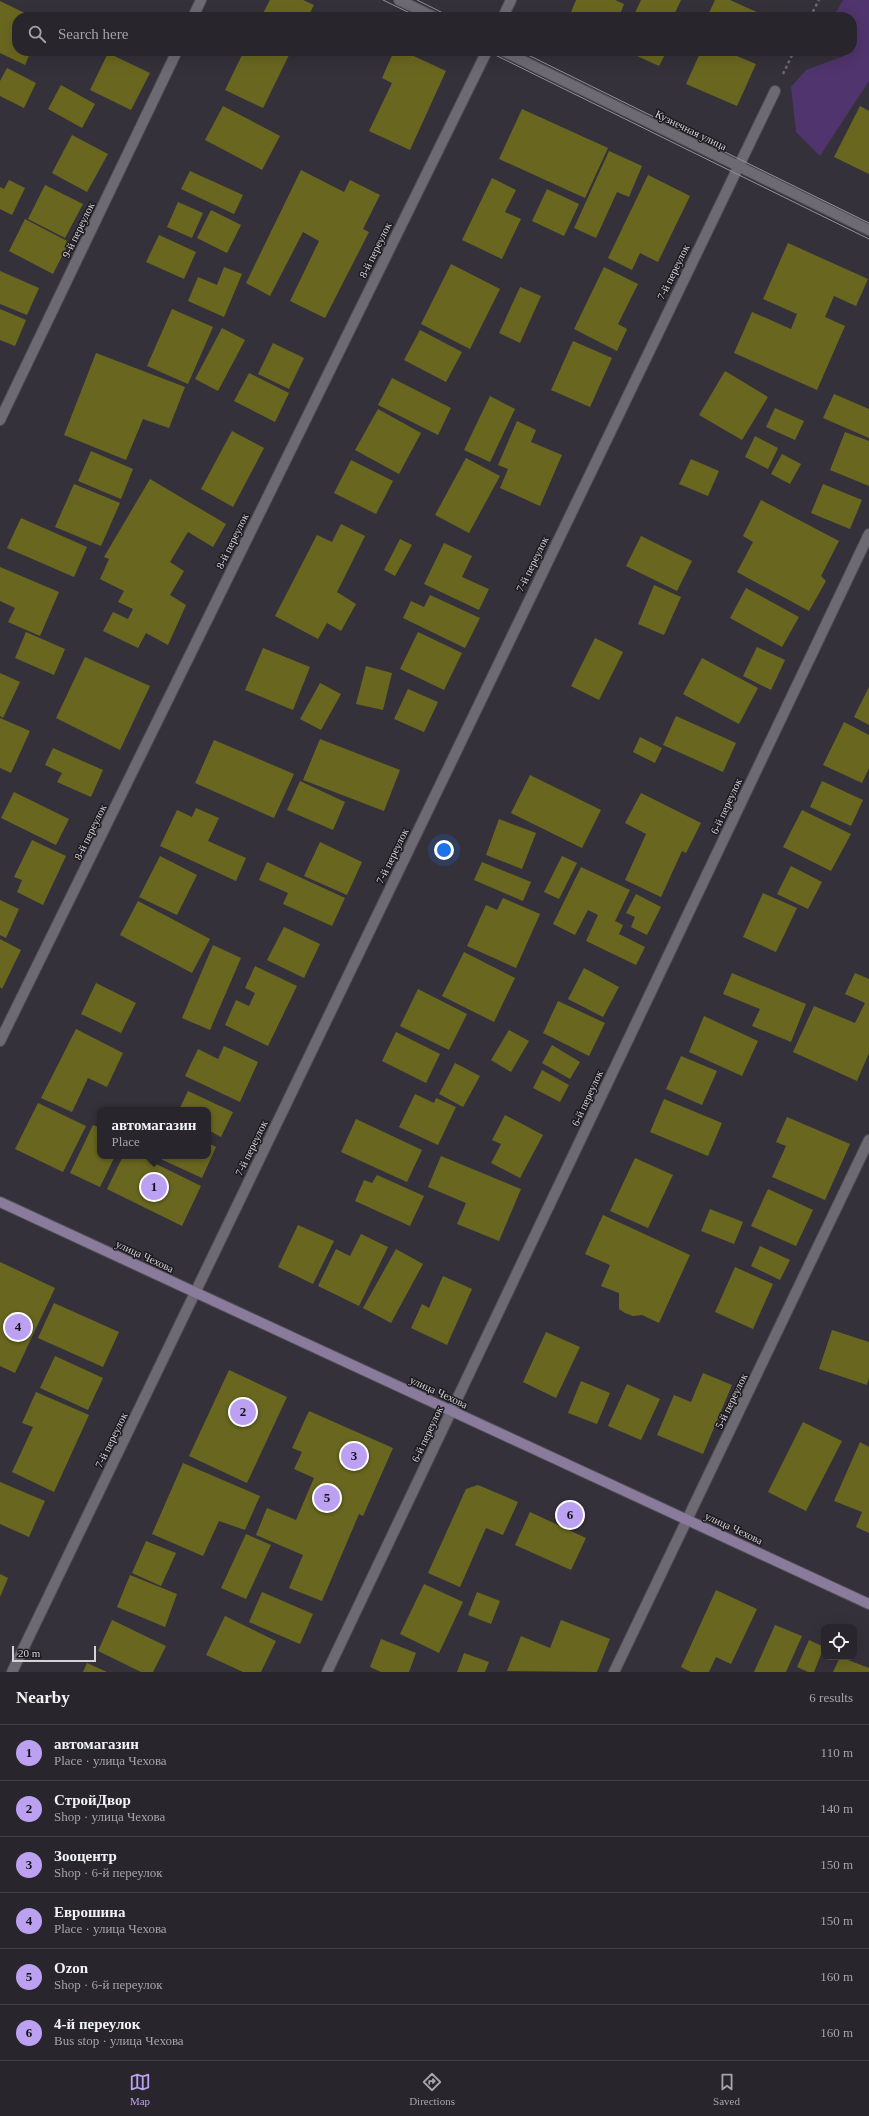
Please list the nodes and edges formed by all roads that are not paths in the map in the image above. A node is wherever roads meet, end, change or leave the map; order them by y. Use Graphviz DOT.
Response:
graph roads {
  1 [pos="201,0"];
  2 [pos="399,0"];
  3 [pos="511,0"];
  4 [pos="195,12"];
  5 [pos="424,12"];
  6 [pos="505,12"];
  7 [pos="175,56"];
  8 [pos="484,56"];
  9 [pos="513,56"];
  10 [pos="774,90"];
  11 [pos="738,166"];
  12 [pos="869,230"];
  13 [pos="0,420"];
  14 [pos="869,534"];
  15 [pos="0,1041"];
  16 [pos="869,1140"];
  17 [pos="0,1202"];
  18 [pos="195,1292"];
  19 [pos="451,1411"];
  20 [pos="687,1520"];
  21 [pos="869,1604"];
  22 [pos="12,1672"];
  23 [pos="327,1672"];
  24 [pos="614,1672"];
  1 -- 4 [label="street"];
  2 -- 5 [label="street"];
  3 -- 6 [label="street"];
  7 -- 13 [label="street, 9-й переулок"];
  8 -- 15 [label="street, 8-й переулок"];
  9 -- 11 [label="street, Кузнечная улица"];
  10 -- 11 [label="street, 7-й переулок"];
  11 -- 12 [label="street, Кузнечная улица"];
  11 -- 18 [label="street, 7-й переулок"];
  14 -- 19 [label="street, 6-й переулок"];
  16 -- 20 [label="street, 5-й переулок"];
  17 -- 18 [label="main road, улица Чехова"];
  18 -- 19 [label="main road, улица Чехова"];
  18 -- 22 [label="street, 7-й переулок"];
  19 -- 20 [label="main road, улица Чехова"];
  19 -- 23 [label="street, 6-й переулок"];
  20 -- 21 [label="main road, улица Чехова"];
  20 -- 24 [label="street, 5-й переулок"];
}
